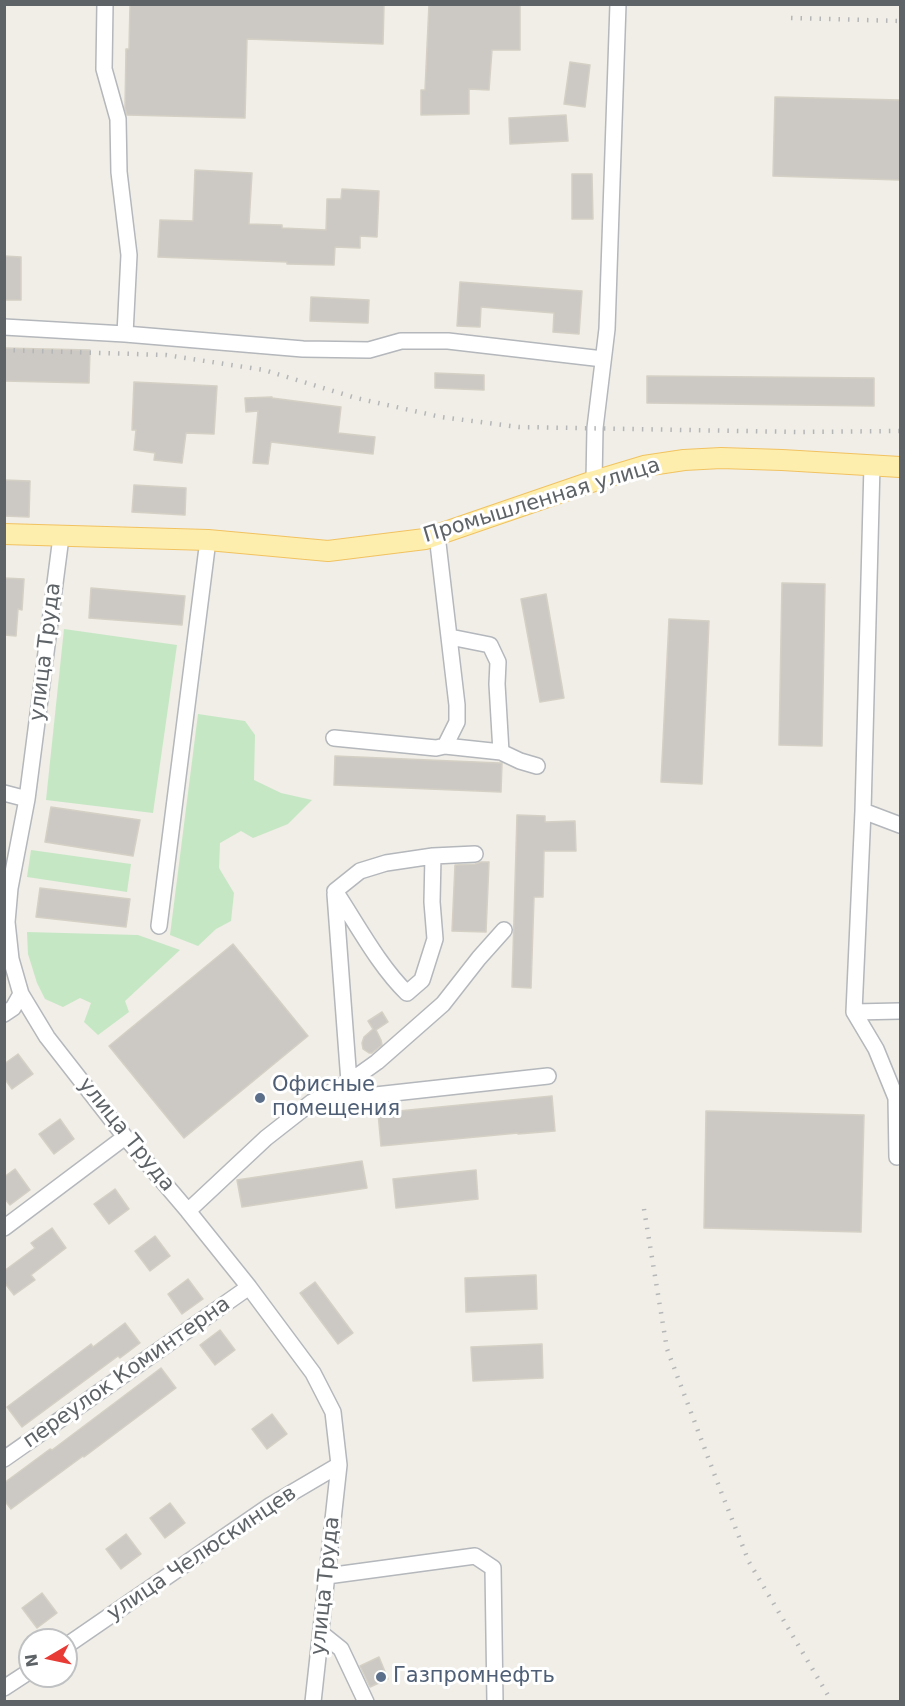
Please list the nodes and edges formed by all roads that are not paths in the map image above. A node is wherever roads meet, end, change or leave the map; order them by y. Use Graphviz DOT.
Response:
graph roads {
  1 [pos="105,4"];
  2 [pos="618,4"];
  3 [pos="4,327"];
  4 [pos="125,334"];
  5 [pos="603,358"];
  6 [pos="872,465"];
  7 [pos="900,467"];
  8 [pos="594,481"];
  9 [pos="4,534"];
  10 [pos="437,535"];
  11 [pos="61,537"];
  12 [pos="208,540"];
  13 [pos="450,637"];
  14 [pos="334,738"];
  15 [pos="445,746"];
  16 [pos="501,752"];
  17 [pos="537,766"];
  18 [pos="4,793"];
  19 [pos="27,799"];
  20 [pos="863,811"];
  21 [pos="900,825"];
  22 [pos="475,854"];
  23 [pos="433,856"];
  24 [pos="335,891"];
  25 [pos="159,926"];
  26 [pos="504,930"];
  27 [pos="21,994"];
  28 [pos="900,1011"];
  29 [pos="854,1012"];
  30 [pos="4,1014"];
  31 [pos="548,1076"];
  32 [pos="349,1082"];
  33 [pos="312,1102"];
  34 [pos="125,1137"];
  35 [pos="897,1157"];
  36 [pos="188,1211"];
  37 [pos="4,1228"];
  38 [pos="249,1287"];
  39 [pos="4,1459"];
  40 [pos="339,1465"];
  41 [pos="327,1576"];
  42 [pos="321,1633"];
  43 [pos="78,1638"];
  44 [pos="18,1679"];
  45 [pos="4,1688"];
  46 [pos="313,1701"];
  47 [pos="366,1701"];
  48 [pos="495,1701"];
  1 -- 4 [label="street"];
  2 -- 5 [label="street"];
  3 -- 4 [label="street"];
  4 -- 5 [label="street"];
  5 -- 8 [label="street"];
  6 -- 7 [label="main road, Промышленная улица"];
  6 -- 8 [label="main road, Промышленная улица"];
  6 -- 20 [label="street"];
  8 -- 10 [label="main road, Промышленная улица"];
  9 -- 11 [label="main road, Промышленная улица"];
  10 -- 12 [label="main road, Промышленная улица"];
  10 -- 13 [label="street"];
  11 -- 12 [label="main road, Промышленная улица"];
  11 -- 19 [label="street, улица Труда"];
  12 -- 25 [label="street"];
  13 -- 15 [label="street"];
  13 -- 16 [label="street"];
  14 -- 15 [label="street"];
  15 -- 16 [label="street"];
  16 -- 17 [label="street"];
  18 -- 19 [label="street"];
  19 -- 27 [label="street, улица Труда"];
  20 -- 21 [label="street"];
  20 -- 29 [label="street"];
  22 -- 23 [label="street"];
  23 -- 24 [label="street"];
  23 -- 24 [label="street"];
  24 -- 32 [label="street"];
  26 -- 32 [label="street"];
  27 -- 30 [label="street"];
  27 -- 34 [label="street, улица Труда"];
  28 -- 29 [label="street"];
  29 -- 35 [label="street"];
  31 -- 33 [label="street"];
  32 -- 33 [label="street"];
  33 -- 36 [label="street"];
  34 -- 36 [label="street, улица Труда"];
  34 -- 37 [label="street"];
  36 -- 38 [label="street, улица Труда"];
  38 -- 39 [label="street, переулок Коминтерна"];
  38 -- 40 [label="street, улица Труда"];
  40 -- 41 [label="street, улица Труда"];
  40 -- 43 [label="street, улица Челюскинцев"];
  41 -- 42 [label="street, улица Труда"];
  41 -- 48 [label="street"];
  42 -- 46 [label="street, улица Труда"];
  42 -- 47 [label="street"];
  44 -- 45 [label="street"];
}
